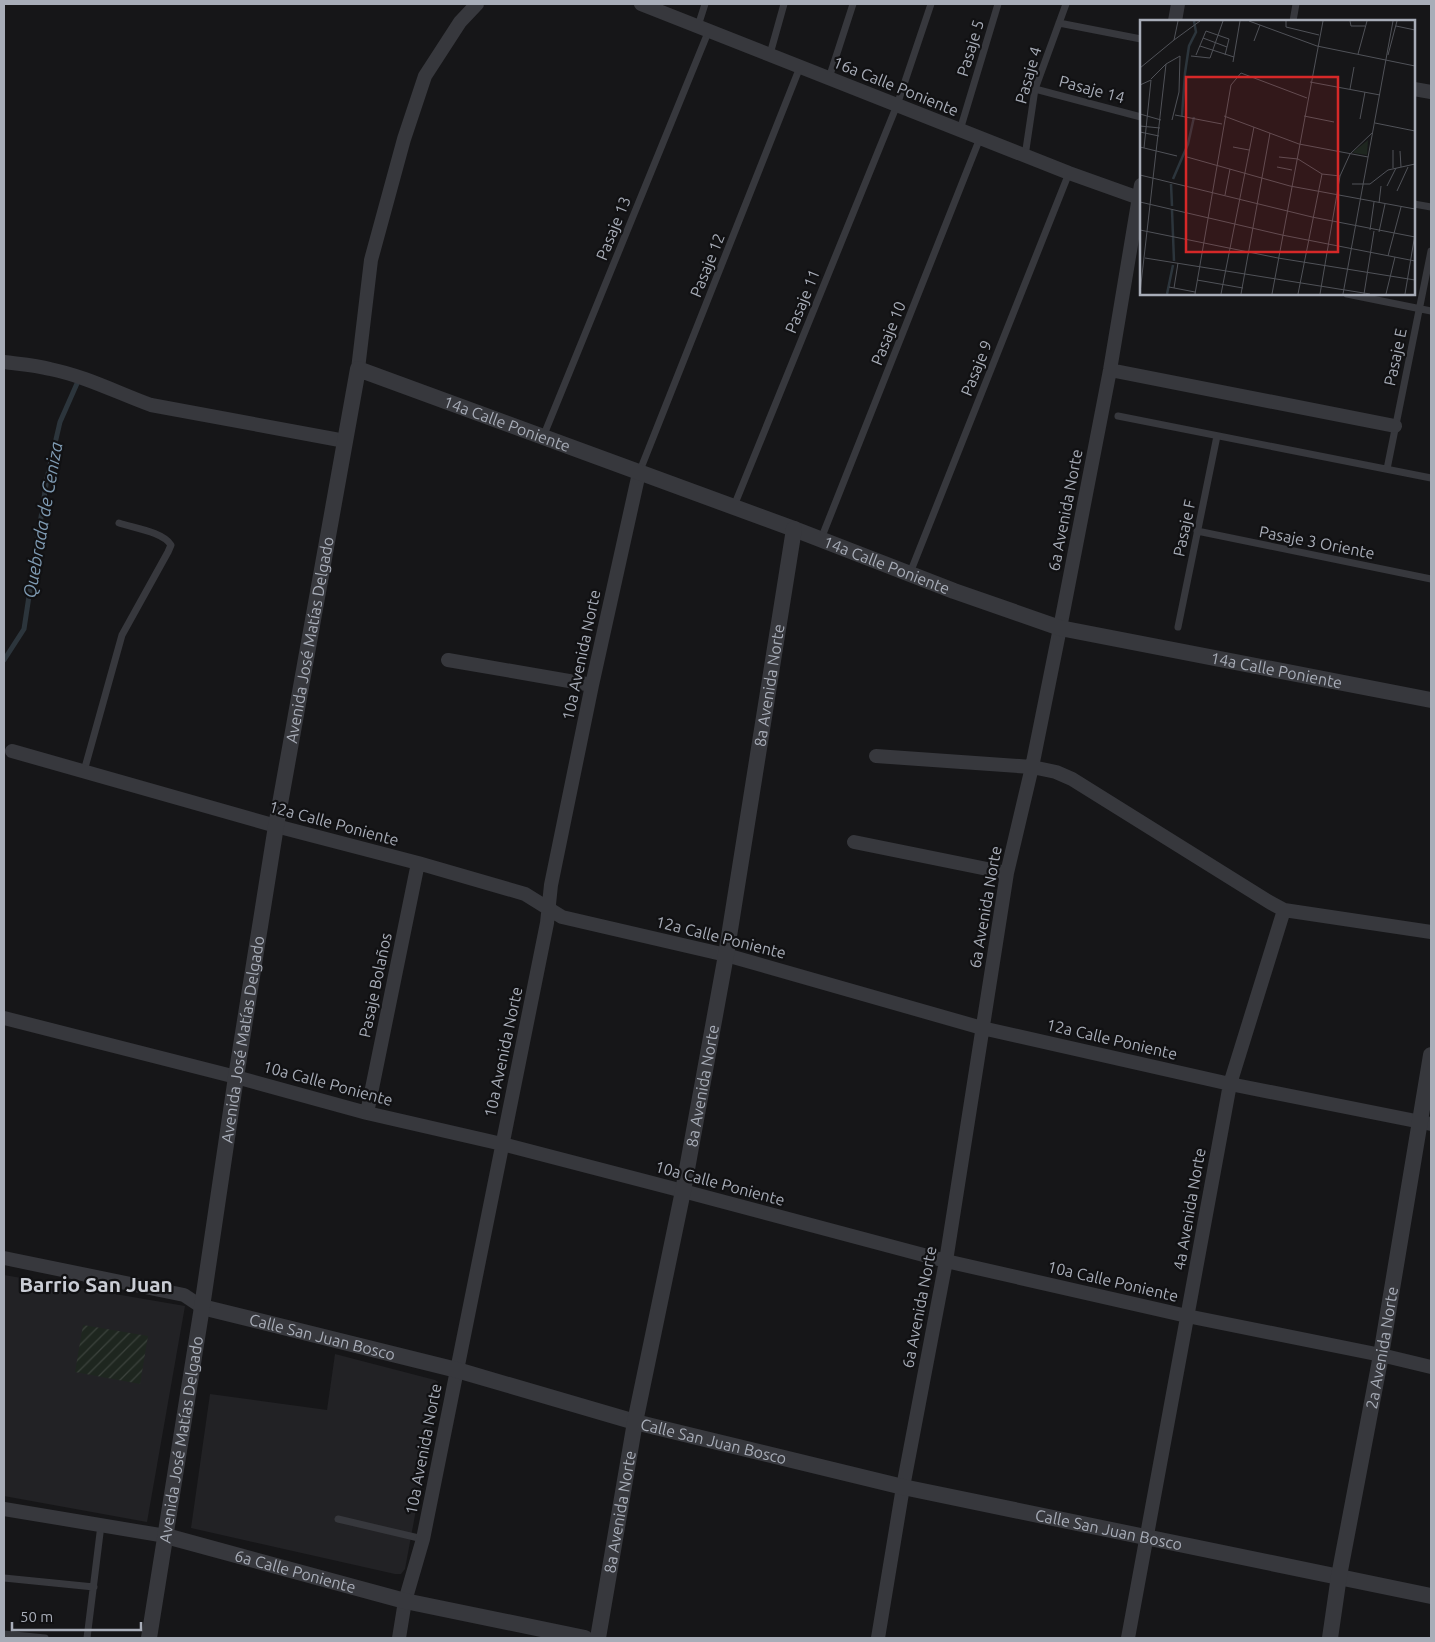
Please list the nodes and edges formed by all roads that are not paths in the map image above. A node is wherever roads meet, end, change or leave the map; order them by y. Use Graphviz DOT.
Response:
graph roads {
  1 [pos="478,4"];
  2 [pos="641,4"];
  3 [pos="705,4"];
  4 [pos="784,4"];
  5 [pos="853,4"];
  6 [pos="931,4"];
  7 [pos="998,4"];
  8 [pos="1066,4"];
  9 [pos="1178,4"];
  10 [pos="1296,4"];
  11 [pos="1175,20"];
  12 [pos="1293,20"];
  13 [pos="1059,23"];
  14 [pos="703,28"];
  15 [pos="1140,39"];
  16 [pos="770,54"];
  17 [pos="800,67"];
  18 [pos="829,78"];
  19 [pos="1035,89"];
  20 [pos="1415,89"];
  21 [pos="1431,92"];
  22 [pos="897,105"];
  23 [pos="1140,117"];
  24 [pos="960,130"];
  25 [pos="980,138"];
  26 [pos="1024,156"];
  27 [pos="1069,173"];
  28 [pos="1140,192"];
  29 [pos="1415,204"];
  30 [pos="1431,207"];
  31 [pos="1431,251"];
  32 [pos="1352,295"];
  33 [pos="1419,308"];
  34 [pos="1431,311"];
  35 [pos="4,362"];
  36 [pos="358,369"];
  37 [pos="1110,370"];
  38 [pos="1118,416"];
  39 [pos="1395,426"];
  40 [pos="1217,436"];
  41 [pos="543,437"];
  42 [pos="345,441"];
  43 [pos="1387,469"];
  44 [pos="639,473"];
  45 [pos="1431,478"];
  46 [pos="733,507"];
  47 [pos="119,523"];
  48 [pos="794,529"];
  49 [pos="1197,531"];
  50 [pos="821,539"];
  51 [pos="910,573"];
  52 [pos="1431,579"];
  53 [pos="1178,626"];
  54 [pos="1060,628"];
  55 [pos="448,660"];
  56 [pos="592,685"];
  57 [pos="1431,700"];
  58 [pos="12,751"];
  59 [pos="876,756"];
  60 [pos="1032,767"];
  61 [pos="84,771"];
  62 [pos="276,826"];
  63 [pos="854,842"];
  64 [pos="418,863"];
  65 [pos="1007,873"];
  66 [pos="550,910"];
  67 [pos="1284,910"];
  68 [pos="1431,932"];
  69 [pos="726,955"];
  70 [pos="4,1018"];
  71 [pos="982,1028"];
  72 [pos="1431,1055"];
  73 [pos="236,1077"];
  74 [pos="1230,1084"];
  75 [pos="367,1113"];
  76 [pos="1426,1123"];
  77 [pos="502,1144"];
  78 [pos="683,1191"];
  79 [pos="4,1258"];
  80 [pos="946,1261"];
  81 [pos="202,1307"];
  82 [pos="1187,1316"];
  83 [pos="1381,1355"];
  84 [pos="1431,1367"];
  85 [pos="457,1370"];
  86 [pos="635,1422"];
  87 [pos="903,1486"];
  88 [pos="4,1509"];
  89 [pos="338,1519"];
  90 [pos="101,1525"];
  91 [pos="166,1536"];
  92 [pos="1147,1538"];
  93 [pos="422,1539"];
  94 [pos="1339,1576"];
  95 [pos="4,1578"];
  96 [pos="94,1587"];
  97 [pos="1431,1596"];
  98 [pos="405,1602"];
  99 [pos="4,1634"];
  100 [pos="45,1638"];
  101 [pos="87,1638"];
  102 [pos="149,1638"];
  103 [pos="399,1638"];
  104 [pos="585,1638"];
  105 [pos="598,1638"];
  106 [pos="878,1638"];
  107 [pos="1128,1638"];
  108 [pos="1330,1638"];
  1 -- 36 [label="street"];
  2 -- 14 [label="street, 16a Calle Poniente"];
  3 -- 14 [label="lane"];
  4 -- 16 [label="lane"];
  5 -- 18 [label="lane"];
  6 -- 22 [label="lane, Pasaje 11"];
  7 -- 24 [label="lane, Pasaje 5"];
  8 -- 13 [label="lane, Pasaje 4"];
  9 -- 11 [label="street"];
  10 -- 12 [label="lane"];
  13 -- 15 [label="lane"];
  13 -- 19 [label="lane, Pasaje 4"];
  14 -- 16 [label="street, 16a Calle Poniente"];
  14 -- 41 [label="lane, Pasaje 13"];
  16 -- 17 [label="street, 16a Calle Poniente"];
  17 -- 18 [label="street, 16a Calle Poniente"];
  17 -- 44 [label="lane, Pasaje 12"];
  18 -- 22 [label="street, 16a Calle Poniente"];
  19 -- 23 [label="lane, Pasaje 14"];
  19 -- 26 [label="lane, Pasaje 4"];
  20 -- 21 [label="street"];
  22 -- 24 [label="street, 16a Calle Poniente"];
  22 -- 46 [label="lane, Pasaje 11"];
  24 -- 25 [label="street, 16a Calle Poniente"];
  25 -- 26 [label="street, 16a Calle Poniente"];
  25 -- 50 [label="lane, Pasaje 10"];
  26 -- 27 [label="street, 16a Calle Poniente"];
  27 -- 28 [label="street, 16a Calle Poniente"];
  27 -- 51 [label="lane, Pasaje 9"];
  28 -- 37 [label="street, 6a Avenida Norte"];
  29 -- 30 [label="lane"];
  31 -- 33 [label="lane, Pasaje E"];
  32 -- 33 [label="lane"];
  33 -- 34 [label="lane"];
  33 -- 39 [label="lane, Pasaje E"];
  35 -- 42 [label="street"];
  36 -- 41 [label="street, 14a Calle Poniente"];
  36 -- 42 [label="street, Avenida José Matías Delgado"];
  37 -- 39 [label="street"];
  37 -- 54 [label="street, 6a Avenida Norte"];
  38 -- 40 [label="lane"];
  39 -- 43 [label="lane, Pasaje E"];
  40 -- 43 [label="lane"];
  40 -- 49 [label="lane, Pasaje F"];
  41 -- 44 [label="street, 14a Calle Poniente"];
  42 -- 62 [label="street, Avenida José Matías Delgado"];
  43 -- 45 [label="lane"];
  44 -- 46 [label="street, 14a Calle Poniente"];
  44 -- 56 [label="street, 10a Avenida Norte"];
  46 -- 48 [label="street, 14a Calle Poniente"];
  47 -- 61 [label="lane"];
  48 -- 50 [label="street, 14a Calle Poniente"];
  48 -- 69 [label="street, 8a Avenida Norte"];
  49 -- 52 [label="lane, Pasaje 3 Oriente"];
  49 -- 53 [label="lane, Pasaje F"];
  50 -- 51 [label="street, 14a Calle Poniente"];
  51 -- 54 [label="street, 14a Calle Poniente"];
  54 -- 57 [label="street, 14a Calle Poniente"];
  54 -- 60 [label="street, 6a Avenida Norte"];
  55 -- 56 [label="street"];
  56 -- 66 [label="street, 10a Avenida Norte"];
  58 -- 61 [label="street, 12a Calle Poniente"];
  59 -- 60 [label="street"];
  60 -- 65 [label="street, 6a Avenida Norte"];
  60 -- 67 [label="street"];
  61 -- 62 [label="street, 12a Calle Poniente"];
  62 -- 64 [label="street, 12a Calle Poniente"];
  62 -- 73 [label="street, Avenida José Matías Delgado"];
  63 -- 65 [label="street"];
  64 -- 66 [label="street, 12a Calle Poniente"];
  64 -- 75 [label="street, Pasaje Bolaños"];
  65 -- 71 [label="street, 6a Avenida Norte"];
  66 -- 69 [label="street, 12a Calle Poniente"];
  66 -- 77 [label="street, 10a Avenida Norte"];
  67 -- 68 [label="street"];
  67 -- 74 [label="street, 4a Avenida Norte"];
  69 -- 71 [label="street, 12a Calle Poniente"];
  69 -- 78 [label="street, 8a Avenida Norte"];
  70 -- 73 [label="street, 10a Calle Poniente"];
  71 -- 74 [label="street, 12a Calle Poniente"];
  71 -- 80 [label="street, 6a Avenida Norte"];
  72 -- 76 [label="street, 2a Avenida Norte"];
  73 -- 75 [label="street, 10a Calle Poniente"];
  73 -- 81 [label="street, Avenida José Matías Delgado"];
  74 -- 76 [label="street, 12a Calle Poniente"];
  74 -- 82 [label="street, 4a Avenida Norte"];
  75 -- 77 [label="street, 10a Calle Poniente"];
  76 -- 83 [label="street, 2a Avenida Norte"];
  77 -- 78 [label="street, 10a Calle Poniente"];
  77 -- 85 [label="street, 10a Avenida Norte"];
  78 -- 80 [label="street, 10a Calle Poniente"];
  78 -- 86 [label="street, 8a Avenida Norte"];
  79 -- 81 [label="street, Calle San Juan Bosco"];
  80 -- 82 [label="street, 10a Calle Poniente"];
  80 -- 87 [label="street, 6a Avenida Norte"];
  81 -- 85 [label="street, Calle San Juan Bosco"];
  81 -- 91 [label="street, Avenida José Matías Delgado"];
  82 -- 83 [label="street, 10a Calle Poniente"];
  82 -- 92 [label="street, 4a Avenida Norte"];
  83 -- 84 [label="street, 10a Calle Poniente"];
  83 -- 94 [label="street, 2a Avenida Norte"];
  85 -- 86 [label="street, Calle San Juan Bosco"];
  85 -- 93 [label="street, 10a Avenida Norte"];
  86 -- 87 [label="street, Calle San Juan Bosco"];
  86 -- 105 [label="street, 8a Avenida Norte"];
  87 -- 92 [label="street, Calle San Juan Bosco"];
  87 -- 106 [label="street, 6a Avenida Norte"];
  88 -- 90 [label="street, 6a Calle Poniente"];
  89 -- 93 [label="lane"];
  90 -- 91 [label="street, 6a Calle Poniente"];
  90 -- 96 [label="lane"];
  91 -- 98 [label="street, 6a Calle Poniente"];
  91 -- 102 [label="street, Avenida José Matías Delgado"];
  92 -- 94 [label="street, Calle San Juan Bosco"];
  92 -- 107 [label="street, 4a Avenida Norte"];
  93 -- 98 [label="street, 10a Avenida Norte"];
  94 -- 97 [label="street, Calle San Juan Bosco"];
  94 -- 108 [label="street, 2a Avenida Norte"];
  95 -- 96 [label="lane"];
  96 -- 101 [label="lane"];
  98 -- 103 [label="street, 10a Avenida Norte"];
  98 -- 104 [label="street, 6a Calle Poniente"];
  99 -- 100 [label="lane"];
}
